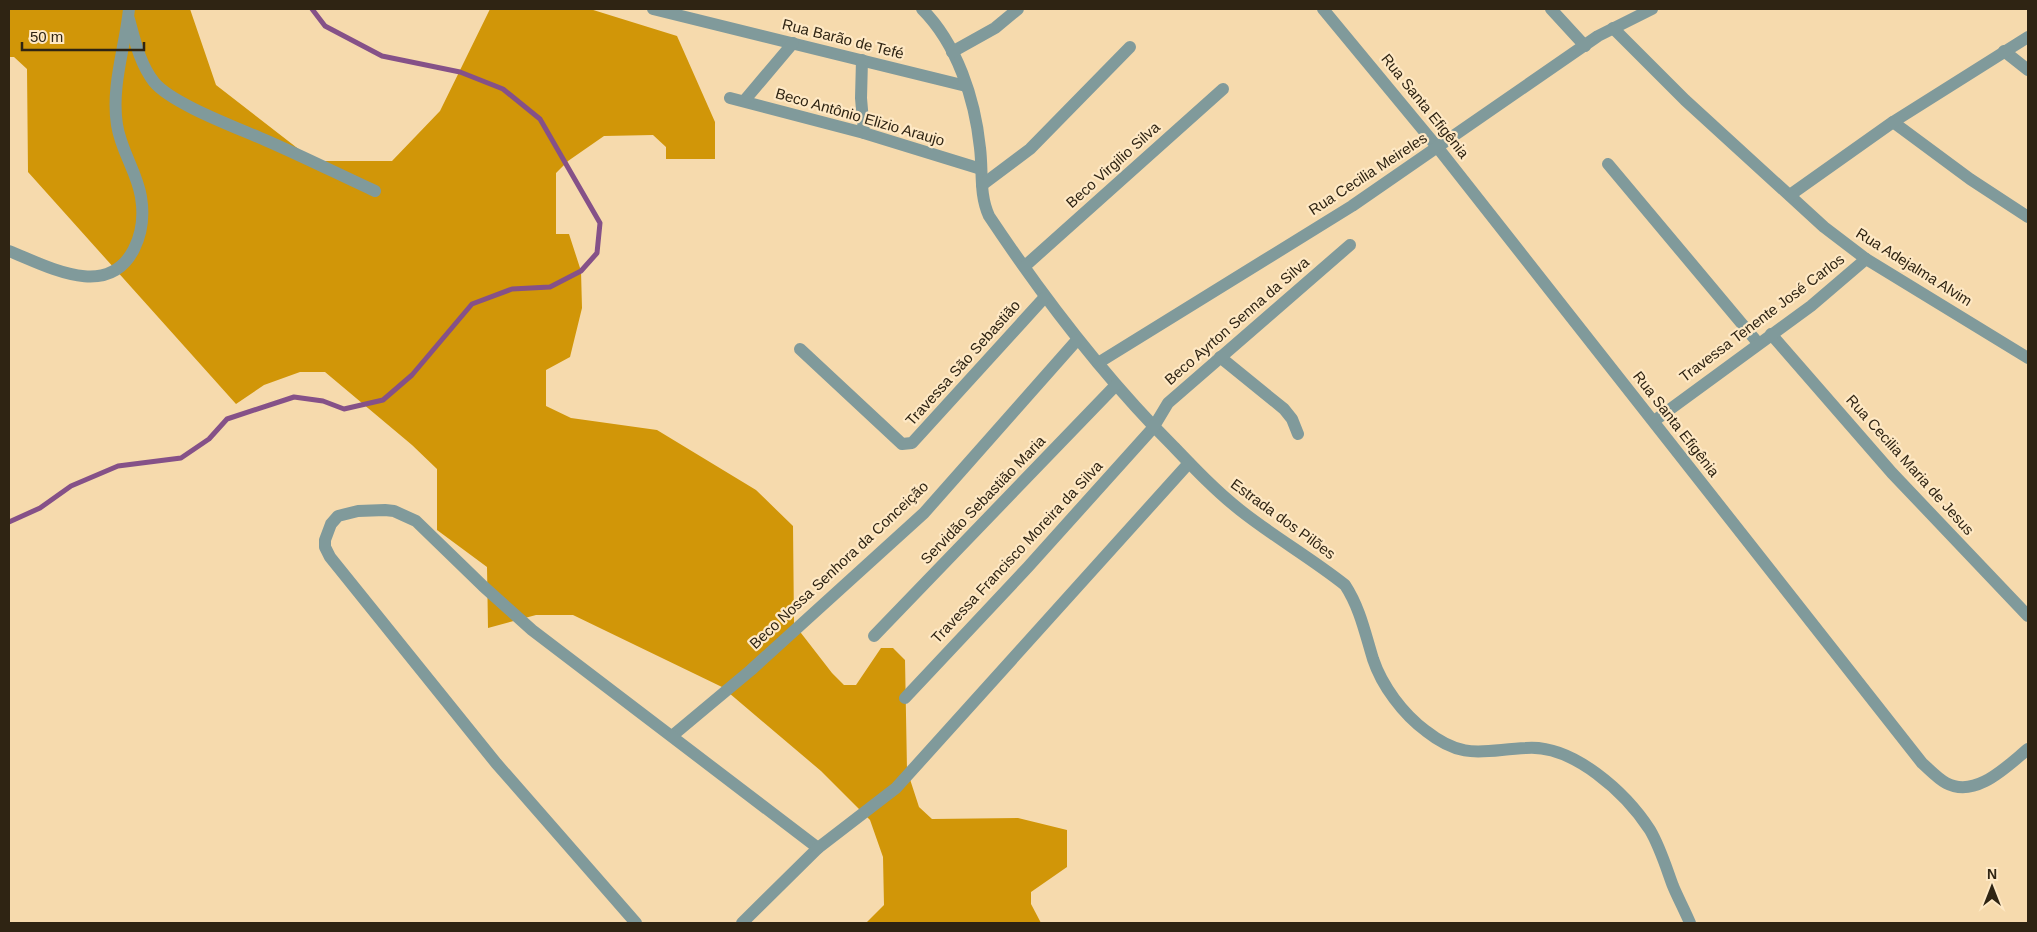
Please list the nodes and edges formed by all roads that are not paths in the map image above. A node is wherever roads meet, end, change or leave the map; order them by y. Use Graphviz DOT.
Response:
graph roads {
  1 [pos="653,9"];
  2 [pos="922,9"];
  3 [pos="1018,9"];
  4 [pos="1323,9"];
  5 [pos="1550,9"];
  6 [pos="1652,9"];
  7 [pos="128,13"];
  8 [pos="1613,28"];
  9 [pos="2028,37"];
  10 [pos="793,43"];
  11 [pos="1585,46"];
  12 [pos="1130,47"];
  13 [pos="2004,51"];
  14 [pos="952,52"];
  15 [pos="862,60"];
  16 [pos="2028,70"];
  17 [pos="966,86"];
  18 [pos="1223,89"];
  19 [pos="730,98"];
  20 [pos="744,101"];
  21 [pos="1893,122"];
  22 [pos="864,133"];
  23 [pos="1438,148"];
  24 [pos="1608,164"];
  25 [pos="981,169"];
  26 [pos="982,185"];
  27 [pos="375,191"];
  28 [pos="1790,195"];
  29 [pos="2028,216"];
  30 [pos="1350,245"];
  31 [pos="9,251"];
  32 [pos="1866,259"];
  33 [pos="1025,266"];
  34 [pos="1044,298"];
  35 [pos="1771,334"];
  36 [pos="1077,340"];
  37 [pos="1758,343"];
  38 [pos="800,349"];
  39 [pos="1220,358"];
  40 [pos="2028,358"];
  41 [pos="1098,363"];
  42 [pos="1116,386"];
  43 [pos="1654,421"];
  44 [pos="1153,428"];
  45 [pos="1298,434"];
  46 [pos="1189,463"];
  47 [pos="2028,616"];
  48 [pos="874,636"];
  49 [pos="905,698"];
  50 [pos="672,736"];
  51 [pos="2028,749"];
  52 [pos="818,848"];
  53 [pos="636,923"];
  54 [pos="742,923"];
  55 [pos="1690,923"];
  1 -- 10 [label="street, Rua Barão de Tefé"];
  2 -- 14 [label="street, Estrada dos Pilões"];
  3 -- 14 [label="street"];
  4 -- 23 [label="street, Rua Santa Efigênia"];
  5 -- 11 [label="street"];
  6 -- 8 [label="street, Rua Cecilia Meireles"];
  7 -- 27 [label="street"];
  7 -- 31 [label="street"];
  8 -- 11 [label="street, Rua Cecilia Meireles"];
  8 -- 28 [label="street, Rua Adejalma Alvim"];
  9 -- 13 [label="street"];
  10 -- 15 [label="street, Rua Barão de Tefé"];
  10 -- 20 [label="street"];
  11 -- 23 [label="street, Rua Cecilia Meireles"];
  12 -- 26 [label="street"];
  13 -- 16 [label="street"];
  13 -- 21 [label="street"];
  14 -- 17 [label="street, Estrada dos Pilões"];
  15 -- 17 [label="street, Rua Barão de Tefé"];
  15 -- 22 [label="street"];
  17 -- 25 [label="street, Estrada dos Pilões"];
  18 -- 33 [label="street, Beco Virgilio Silva"];
  19 -- 20 [label="street, Beco Antônio Elizio Araujo"];
  20 -- 22 [label="street, Beco Antônio Elizio Araujo"];
  21 -- 28 [label="street"];
  21 -- 29 [label="street"];
  22 -- 25 [label="street, Beco Antônio Elizio Araujo"];
  23 -- 41 [label="street, Rua Cecilia Meireles"];
  23 -- 43 [label="street, Rua Santa Efigênia"];
  24 -- 37 [label="street"];
  25 -- 26 [label="street, Estrada dos Pilões"];
  26 -- 33 [label="street, Estrada dos Pilões"];
  28 -- 32 [label="street, Rua Adejalma Alvim"];
  30 -- 39 [label="street, Beco Ayrton Senna da Silva"];
  32 -- 35 [label="street, Travessa Tenente José Carlos"];
  32 -- 40 [label="street, Rua Adejalma Alvim"];
  33 -- 34 [label="street, Estrada dos Pilões"];
  34 -- 36 [label="street, Estrada dos Pilões"];
  34 -- 38 [label="street, Travessa São Sebastião"];
  35 -- 37 [label="street, Travessa Tenente José Carlos"];
  35 -- 47 [label="street, Rua Cecilia Maria de Jesus"];
  36 -- 41 [label="street, Estrada dos Pilões"];
  36 -- 50 [label="street, Beco Nossa Senhora da Conceição"];
  37 -- 43 [label="street, Travessa Tenente José Carlos"];
  39 -- 44 [label="street, Beco Ayrton Senna da Silva"];
  39 -- 45 [label="street"];
  41 -- 42 [label="street, Estrada dos Pilões"];
  42 -- 44 [label="street, Estrada dos Pilões"];
  42 -- 48 [label="street, Servidão Sebastião Maria"];
  43 -- 51 [label="street, Rua Santa Efigênia"];
  44 -- 46 [label="street, Estrada dos Pilões"];
  44 -- 49 [label="street, Travessa Francisco Moreira da Silva"];
  46 -- 52 [label="street"];
  46 -- 55 [label="street, Estrada dos Pilões"];
  50 -- 52 [label="street"];
  50 -- 53 [label="street"];
  52 -- 54 [label="street"];
}
